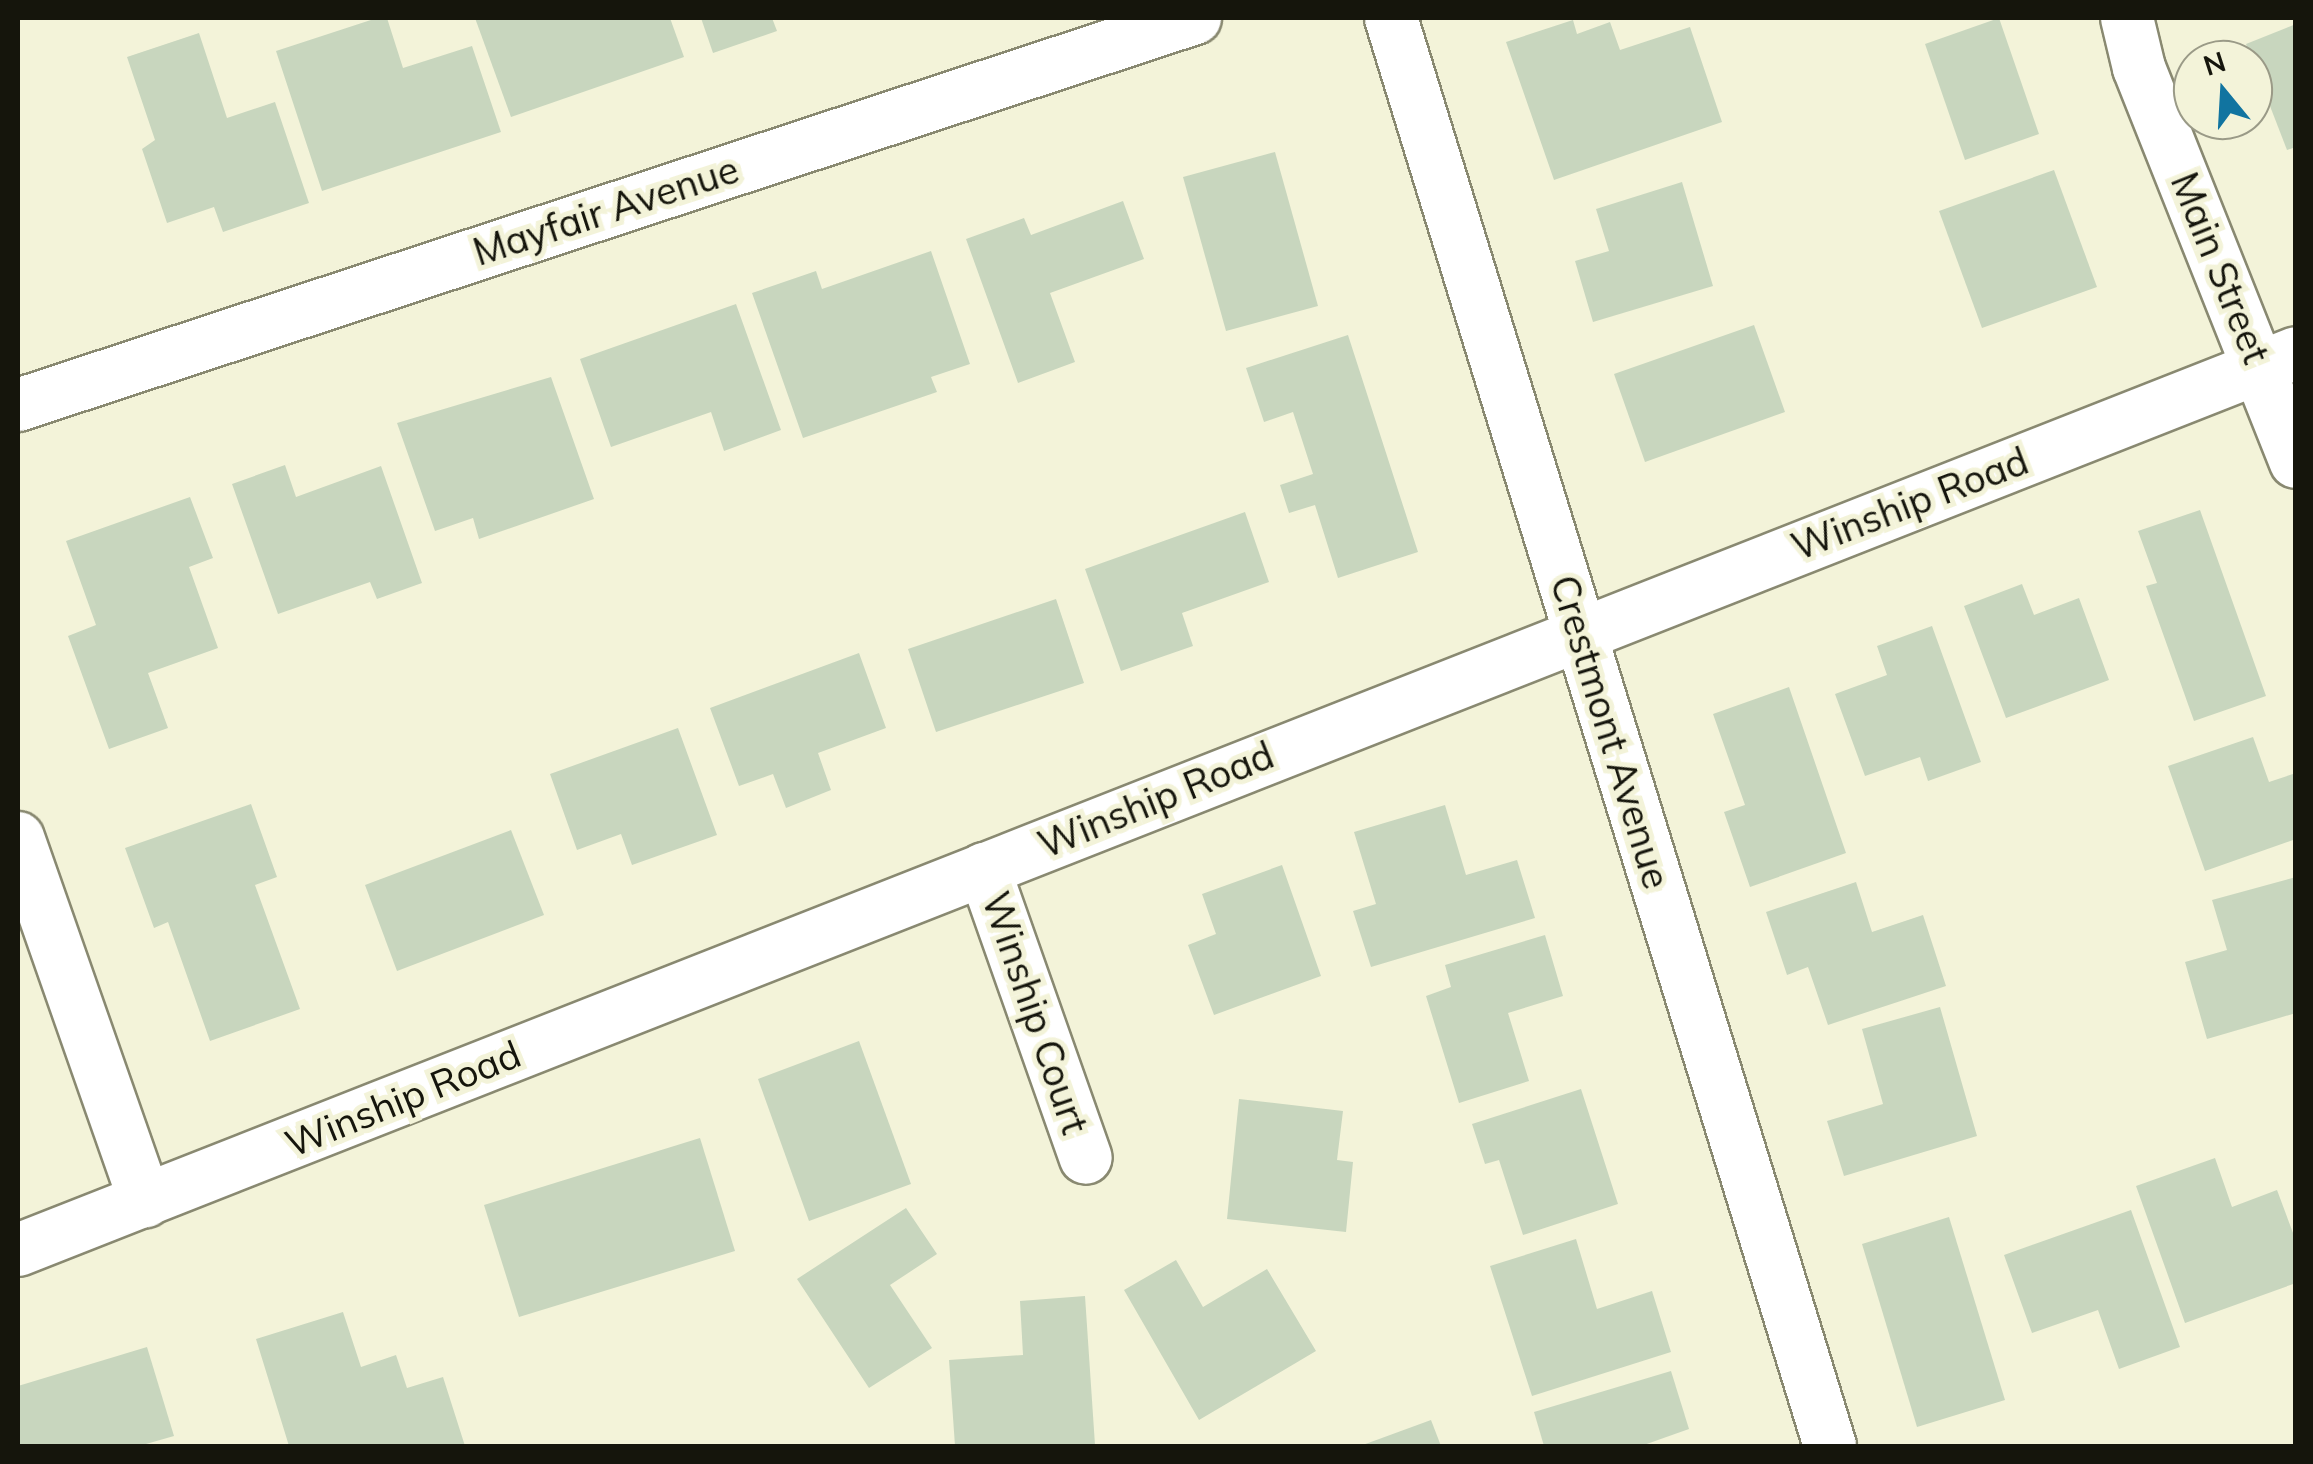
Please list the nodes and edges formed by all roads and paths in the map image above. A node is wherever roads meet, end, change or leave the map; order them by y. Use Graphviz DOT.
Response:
graph roads {
  1 [pos="1195,18"];
  2 [pos="1391,18"];
  3 [pos="2126,18"];
  4 [pos="2278,361"];
  5 [pos="18,405"];
  6 [pos="2296,462"];
  7 [pos="1579,632"];
  8 [pos="18,838"];
  9 [pos="984,869"];
  10 [pos="1086,1158"];
  11 [pos="145,1201"];
  12 [pos="18,1250"];
  13 [pos="1830,1446"];
  1 -- 5 [label="street, Mayfair Avenue"];
  2 -- 7 [label="street, Crestmont Avenue"];
  3 -- 4 [label="street, Main Street"];
  4 -- 6 [label="street, Main Street"];
  4 -- 7 [label="street, Winship Road"];
  7 -- 9 [label="street, Winship Road"];
  7 -- 13 [label="street, Crestmont Avenue"];
  8 -- 11 [label="street"];
  9 -- 10 [label="street, Winship Court"];
  9 -- 11 [label="street, Winship Road"];
  11 -- 12 [label="street, Winship Road"];
}
